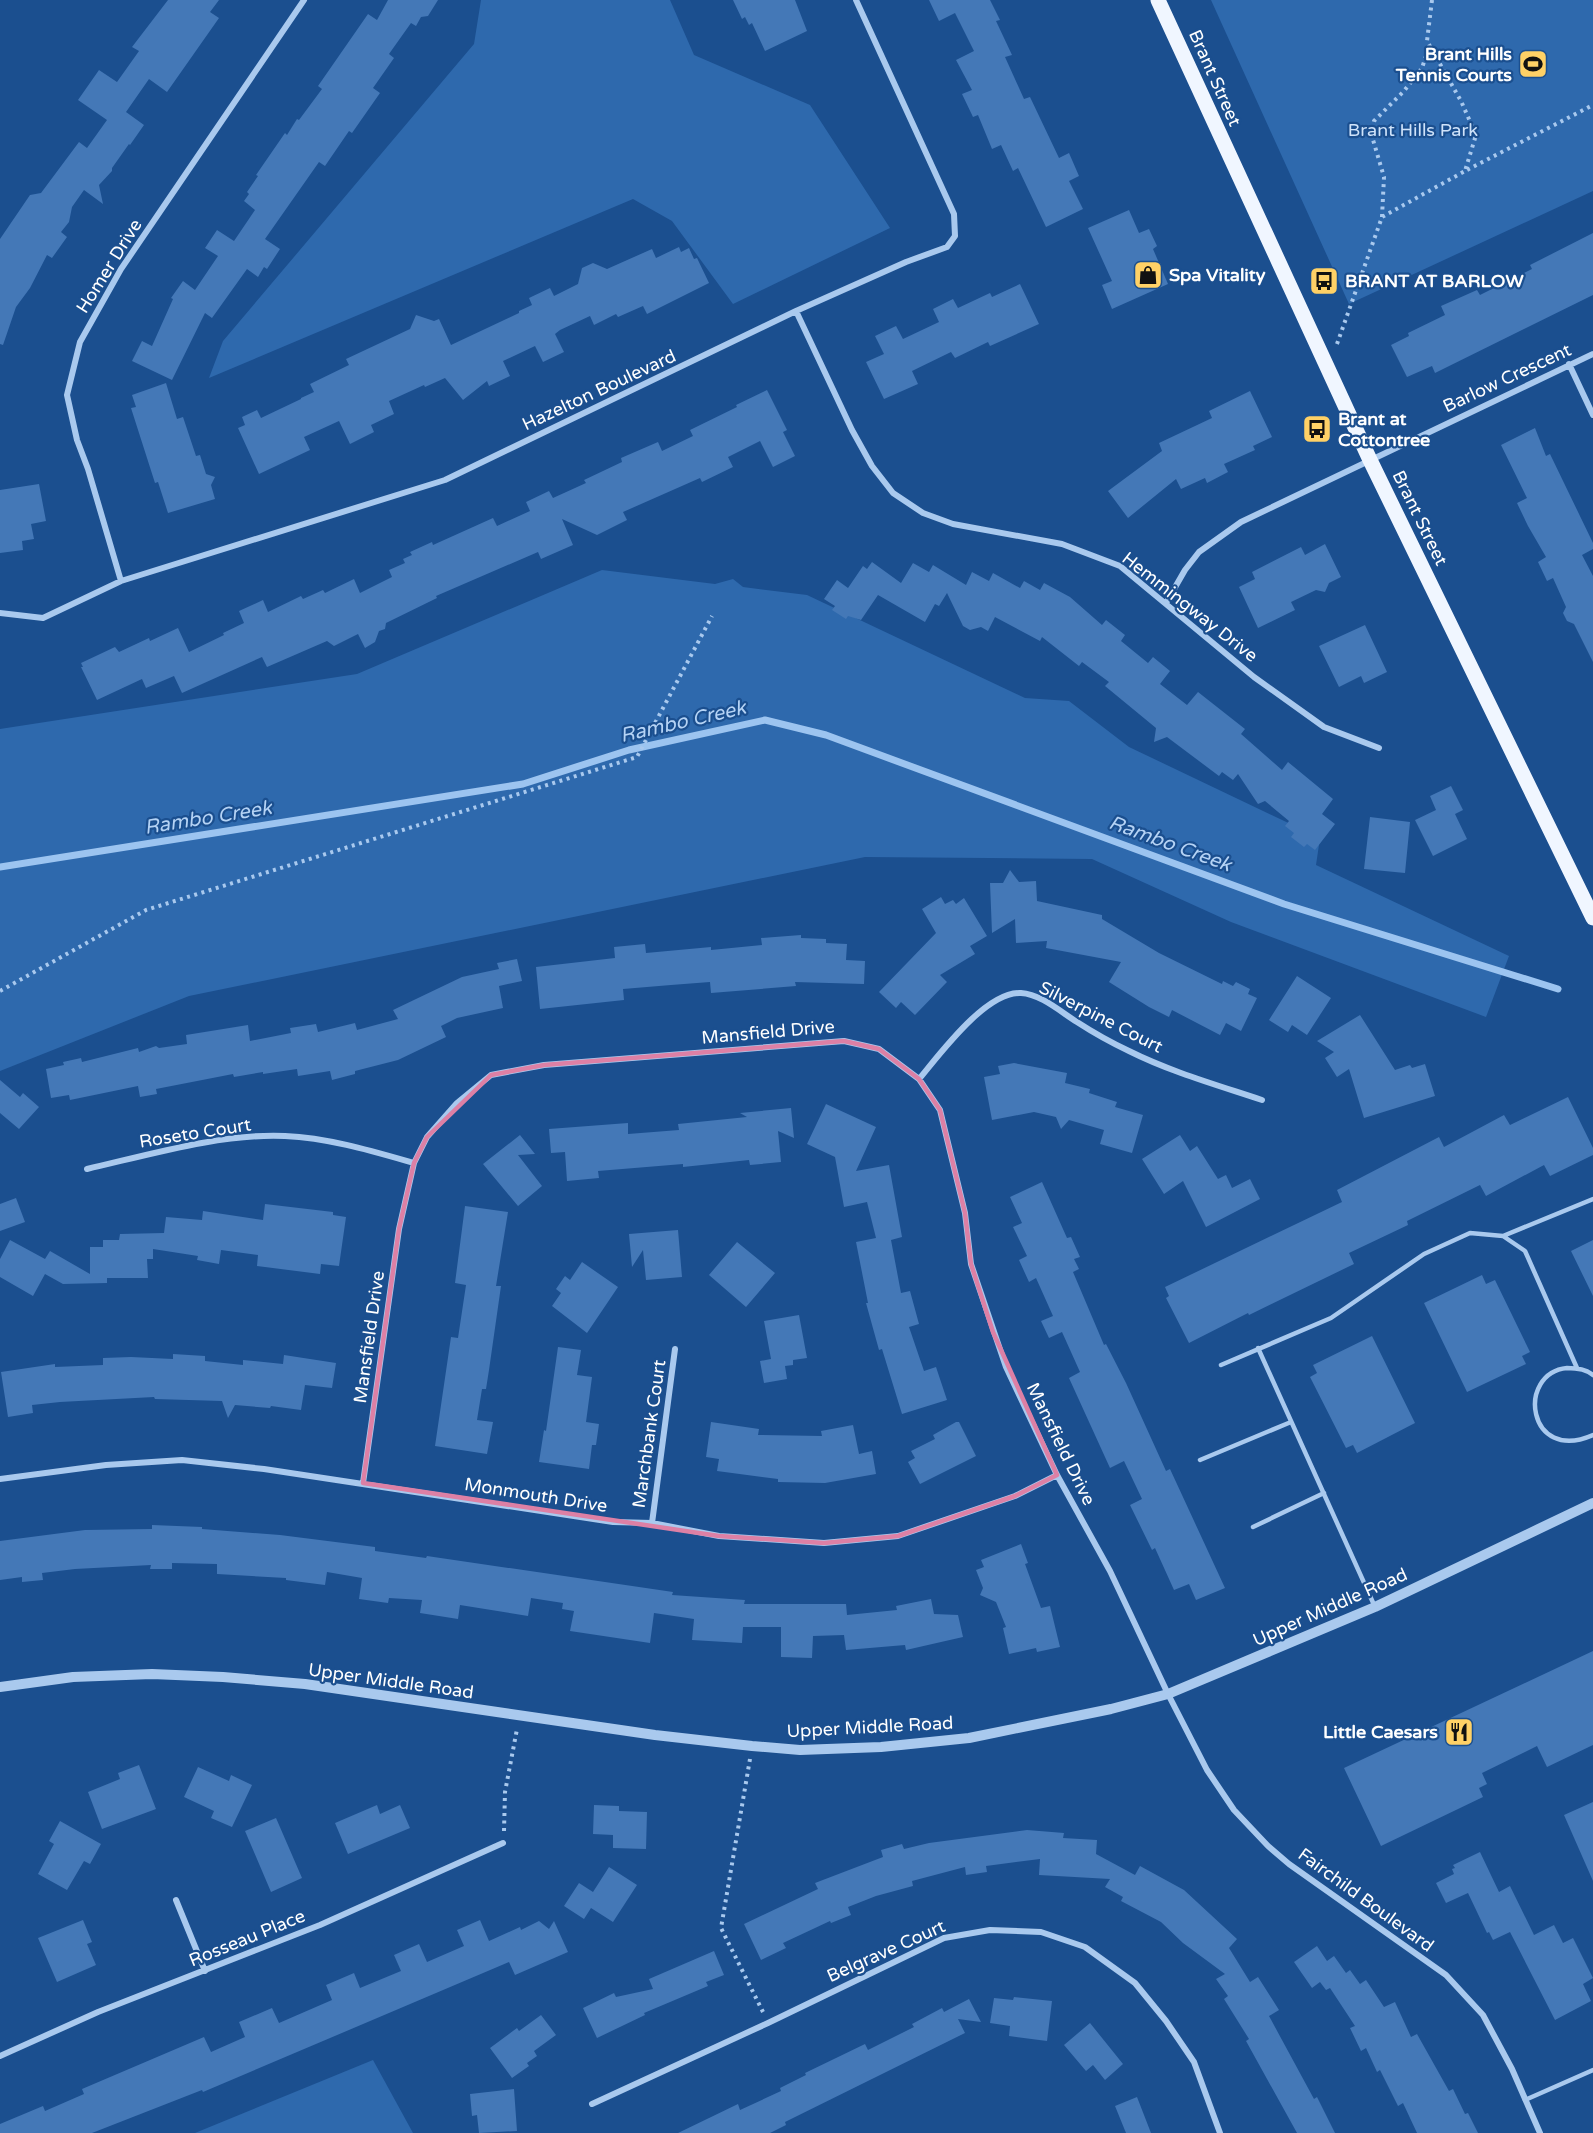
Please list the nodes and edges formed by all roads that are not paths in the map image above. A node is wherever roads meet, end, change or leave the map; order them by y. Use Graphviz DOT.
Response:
graph roads {
  1 [pos="304,0"];
  2 [pos="856,0"];
  3 [pos="1158,0"];
  4 [pos="796,311"];
  5 [pos="1593,354"];
  6 [pos="1569,364"];
  7 [pos="1593,415"];
  8 [pos="1370,460"];
  9 [pos="122,581"];
  10 [pos="1166,603"];
  11 [pos="0,614"];
  12 [pos="1379,748"];
  13 [pos="1593,918"];
  14 [pos="919,1079"];
  15 [pos="1262,1100"];
  16 [pos="414,1163"];
  17 [pos="87,1169"];
  18 [pos="1593,1199"];
  19 [pos="1503,1236"];
  20 [pos="1258,1348"];
  21 [pos="675,1349"];
  22 [pos="1221,1365"];
  23 [pos="1577,1368"];
  24 [pos="1593,1375"];
  25 [pos="1291,1422"];
  26 [pos="1593,1434"];
  27 [pos="1200,1460"];
  28 [pos="1057,1475"];
  29 [pos="0,1479"];
  30 [pos="363,1483"];
  31 [pos="1324,1493"];
  32 [pos="1593,1503"];
  33 [pos="652,1523"];
  34 [pos="1253,1527"];
  35 [pos="1375,1607"];
  36 [pos="0,1687"];
  37 [pos="1168,1694"];
  38 [pos="503,1843"];
  39 [pos="176,1900"];
  40 [pos="205,1971"];
  41 [pos="0,2056"];
  42 [pos="1593,2070"];
  43 [pos="1525,2100"];
  44 [pos="592,2104"];
  45 [pos="1220,2133"];
  46 [pos="1540,2133"];
  1 -- 9 [label="street, Homer Drive"];
  2 -- 4 [label="street, Hazelton Boulevard"];
  3 -- 8 [label="main road, Brant Street"];
  4 -- 9 [label="street, Hazelton Boulevard"];
  4 -- 10 [label="street, Hemmingway Drive"];
  5 -- 6 [label="street, Barlow Crescent"];
  6 -- 7 [label="street"];
  6 -- 8 [label="street, Barlow Crescent"];
  8 -- 10 [label="street, Barlow Crescent"];
  8 -- 13 [label="main road, Brant Street"];
  9 -- 11 [label="street, Hazelton Boulevard"];
  10 -- 12 [label="street, Hemmingway Drive"];
  14 -- 15 [label="street, Silverpine Court"];
  14 -- 16 [label="street, Mansfield Drive"];
  14 -- 28 [label="street, Mansfield Drive"];
  16 -- 17 [label="street, Roseto Court"];
  16 -- 30 [label="street, Mansfield Drive"];
  18 -- 19 [label="lane"];
  19 -- 20 [label="lane"];
  19 -- 23 [label="lane"];
  20 -- 22 [label="lane"];
  20 -- 25 [label="lane"];
  21 -- 33 [label="street, Marchbank Court"];
  23 -- 24 [label="lane"];
  23 -- 26 [label="lane"];
  25 -- 27 [label="lane"];
  25 -- 31 [label="lane"];
  28 -- 33 [label="street, Monmouth Drive"];
  28 -- 37 [label="street, Mansfield Drive"];
  29 -- 30 [label="street, Monmouth Drive"];
  30 -- 33 [label="street, Monmouth Drive"];
  31 -- 34 [label="lane"];
  31 -- 35 [label="lane"];
  32 -- 35 [label="street, Upper Middle Road"];
  35 -- 37 [label="street, Upper Middle Road"];
  36 -- 37 [label="street, Upper Middle Road"];
  37 -- 43 [label="street, Fairchild Boulevard"];
  38 -- 40 [label="street, Rosseau Place"];
  39 -- 40 [label="street"];
  40 -- 41 [label="street, Rosseau Place"];
  42 -- 43 [label="lane"];
  43 -- 46 [label="street, Fairchild Boulevard"];
  44 -- 45 [label="street, Belgrave Court"];
}
